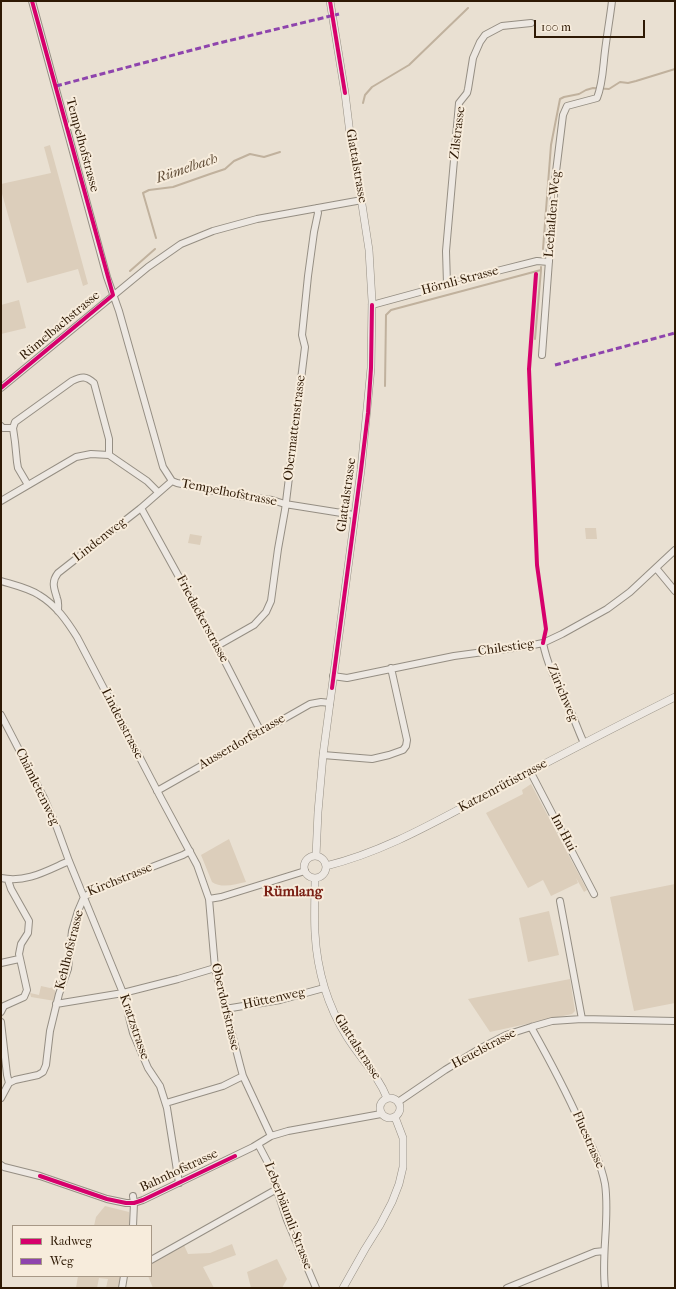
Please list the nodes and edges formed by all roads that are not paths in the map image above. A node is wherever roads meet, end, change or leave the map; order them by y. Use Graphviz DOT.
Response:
graph roads {
  1 [pos="32,1"];
  2 [pos="330,1"];
  3 [pos="612,1"];
  4 [pos="531,23"];
  5 [pos="362,200"];
  6 [pos="317,208"];
  7 [pos="549,262"];
  8 [pos="447,284"];
  9 [pos="113,295"];
  10 [pos="372,305"];
  11 [pos="542,355"];
  12 [pos="1,388"];
  13 [pos="1,426"];
  14 [pos="13,428"];
  15 [pos="109,455"];
  16 [pos="172,481"];
  17 [pos="28,485"];
  18 [pos="158,492"];
  19 [pos="1,501"];
  20 [pos="285,504"];
  21 [pos="140,508"];
  22 [pos="354,515"];
  23 [pos="675,550"];
  24 [pos="656,568"];
  25 [pos="1,581"];
  26 [pos="675,590"];
  27 [pos="58,611"];
  28 [pos="544,643"];
  29 [pos="217,646"];
  30 [pos="391,668"];
  31 [pos="333,676"];
  32 [pos="675,696"];
  33 [pos="330,703"];
  34 [pos="1,714"];
  35 [pos="261,732"];
  36 [pos="584,743"];
  37 [pos="323,755"];
  38 [pos="530,771"];
  39 [pos="157,791"];
  40 [pos="190,851"];
  41 [pos="316,856"];
  42 [pos="69,861"];
  43 [pos="326,866"];
  44 [pos="305,871"];
  45 [pos="315,878"];
  46 [pos="4,879"];
  47 [pos="594,894"];
  48 [pos="84,897"];
  49 [pos="209,899"];
  50 [pos="560,901"];
  51 [pos="19,959"];
  52 [pos="1,963"];
  53 [pos="215,968"];
  54 [pos="324,988"];
  55 [pos="123,993"];
  56 [pos="56,1004"];
  57 [pos="225,1009"];
  58 [pos="1,1012"];
  59 [pos="582,1019"];
  60 [pos="675,1021"];
  61 [pos="1,1022"];
  62 [pos="531,1026"];
  63 [pos="243,1076"];
  64 [pos="8,1083"];
  65 [pos="1,1098"];
  66 [pos="388,1098"];
  67 [pos="398,1102"];
  68 [pos="166,1103"];
  69 [pos="381,1114"];
  70 [pos="395,1117"];
  71 [pos="271,1136"];
  72 [pos="258,1144"];
  73 [pos="1,1165"];
  74 [pos="179,1183"];
  75 [pos="277,1190"];
  76 [pos="133,1196"];
  77 [pos="134,1203"];
  78 [pos="133,1225"];
  79 [pos="604,1251"];
  80 [pos="152,1259"];
  81 [pos="124,1277"];
  82 [pos="122,1288"];
  83 [pos="316,1288"];
  84 [pos="343,1288"];
  85 [pos="507,1288"];
  86 [pos="605,1288"];
  1 -- 9 [label="street, Tempelhofstrasse"];
  2 -- 5 [label="street, Glattalstrasse"];
  3 -- 7 [label="street, Leehalden-Weg"];
  4 -- 8 [label="street, Zilstrasse"];
  5 -- 6 [label="street, Rümelbachstrasse"];
  5 -- 10 [label="street, Glattalstrasse"];
  6 -- 9 [label="street, Rümelbachstrasse"];
  6 -- 20 [label="street, Obermattenstrasse"];
  7 -- 8 [label="street, Hörnli-Strasse"];
  7 -- 11 [label="street, Leehalden-Weg"];
  8 -- 10 [label="street, Hörnli-Strasse"];
  9 -- 12 [label="street, Rümelbachstrasse"];
  9 -- 16 [label="street, Tempelhofstrasse"];
  10 -- 22 [label="street, Glattalstrasse"];
  13 -- 14 [label="street"];
  14 -- 15 [label="street"];
  14 -- 17 [label="street"];
  15 -- 17 [label="street"];
  15 -- 18 [label="street"];
  16 -- 18 [label="street, Lindenweg"];
  16 -- 20 [label="street, Tempelhofstrasse"];
  17 -- 19 [label="street"];
  18 -- 21 [label="street, Lindenweg"];
  20 -- 22 [label="street, Tempelhofstrasse"];
  20 -- 29 [label="street, Obermattenstrasse"];
  21 -- 27 [label="street, Lindenweg"];
  21 -- 29 [label="street, Friedackerstrasse"];
  22 -- 31 [label="street, Glattalstrasse"];
  23 -- 24 [label="street, Chilestieg"];
  24 -- 26 [label="street"];
  24 -- 28 [label="street, Chilestieg"];
  25 -- 27 [label="street, Lindenstrasse"];
  27 -- 39 [label="street, Lindenstrasse"];
  28 -- 30 [label="street, Chilestieg"];
  28 -- 36 [label="street, Zürichweg"];
  29 -- 35 [label="street, Friedackerstrasse"];
  30 -- 31 [label="street, Chilestieg"];
  30 -- 37 [label="street"];
  31 -- 33 [label="street, Glattalstrasse"];
  32 -- 36 [label="street, Katzenrütistrasse"];
  33 -- 35 [label="street, Ausserdorfstrasse"];
  33 -- 37 [label="street, Glattalstrasse"];
  34 -- 42 [label="street, Chämletenweg"];
  35 -- 39 [label="street, Ausserdorfstrasse"];
  36 -- 38 [label="street, Katzenrütistrasse"];
  37 -- 41 [label="street, Glattalstrasse"];
  38 -- 43 [label="street, Katzenrütistrasse"];
  38 -- 47 [label="street, Im Hui"];
  39 -- 40 [label="street, Lindenstrasse"];
  40 -- 48 [label="street, Kirchstrasse"];
  40 -- 49 [label="street, Lindenstrasse"];
  41 -- 43 [label="street"];
  41 -- 44 [label="street"];
  42 -- 46 [label="street"];
  42 -- 48 [label="street, Kirchstrasse"];
  43 -- 45 [label="street"];
  44 -- 45 [label="street"];
  44 -- 49 [label="street"];
  45 -- 54 [label="street, Glattalstrasse"];
  46 -- 51 [label="street"];
  48 -- 55 [label="street, Kratzstrasse"];
  48 -- 56 [label="street, Kehlhofstrasse"];
  49 -- 53 [label="street, Oberdorfstrasse"];
  50 -- 59 [label="street"];
  51 -- 52 [label="street"];
  51 -- 58 [label="street"];
  53 -- 55 [label="street"];
  53 -- 57 [label="street, Oberdorfstrasse"];
  54 -- 57 [label="street, Hüttenweg"];
  54 -- 66 [label="street, Glattalstrasse"];
  55 -- 56 [label="street"];
  55 -- 68 [label="street, Kratzstrasse"];
  56 -- 64 [label="street, Kehlhofstrasse"];
  57 -- 63 [label="street, Oberdorfstrasse"];
  59 -- 60 [label="street, Heuelstrasse"];
  59 -- 62 [label="street, Heuelstrasse"];
  61 -- 64 [label="street"];
  62 -- 67 [label="street, Heuelstrasse"];
  62 -- 79 [label="street, Fluestrasse"];
  63 -- 68 [label="street"];
  63 -- 71 [label="street, Oberdorfstrasse"];
  64 -- 65 [label="street"];
  66 -- 67 [label="street"];
  66 -- 69 [label="street"];
  67 -- 70 [label="street"];
  68 -- 74 [label="street, Kratzstrasse"];
  69 -- 70 [label="street"];
  69 -- 71 [label="street, Bahnhofstrasse"];
  70 -- 84 [label="street"];
  71 -- 72 [label="street, Bahnhofstrasse"];
  72 -- 74 [label="street, Bahnhofstrasse"];
  72 -- 75 [label="street, Leberbäumli-Strasse"];
  73 -- 77 [label="street, Bahnhofstrasse"];
  74 -- 77 [label="street, Bahnhofstrasse"];
  75 -- 80 [label="street"];
  75 -- 83 [label="street, Leberbäumli-Strasse"];
  76 -- 77 [label="street"];
  77 -- 78 [label="street"];
  79 -- 85 [label="street"];
  79 -- 86 [label="street, Fluestrasse"];
  81 -- 82 [label="street"];
}
